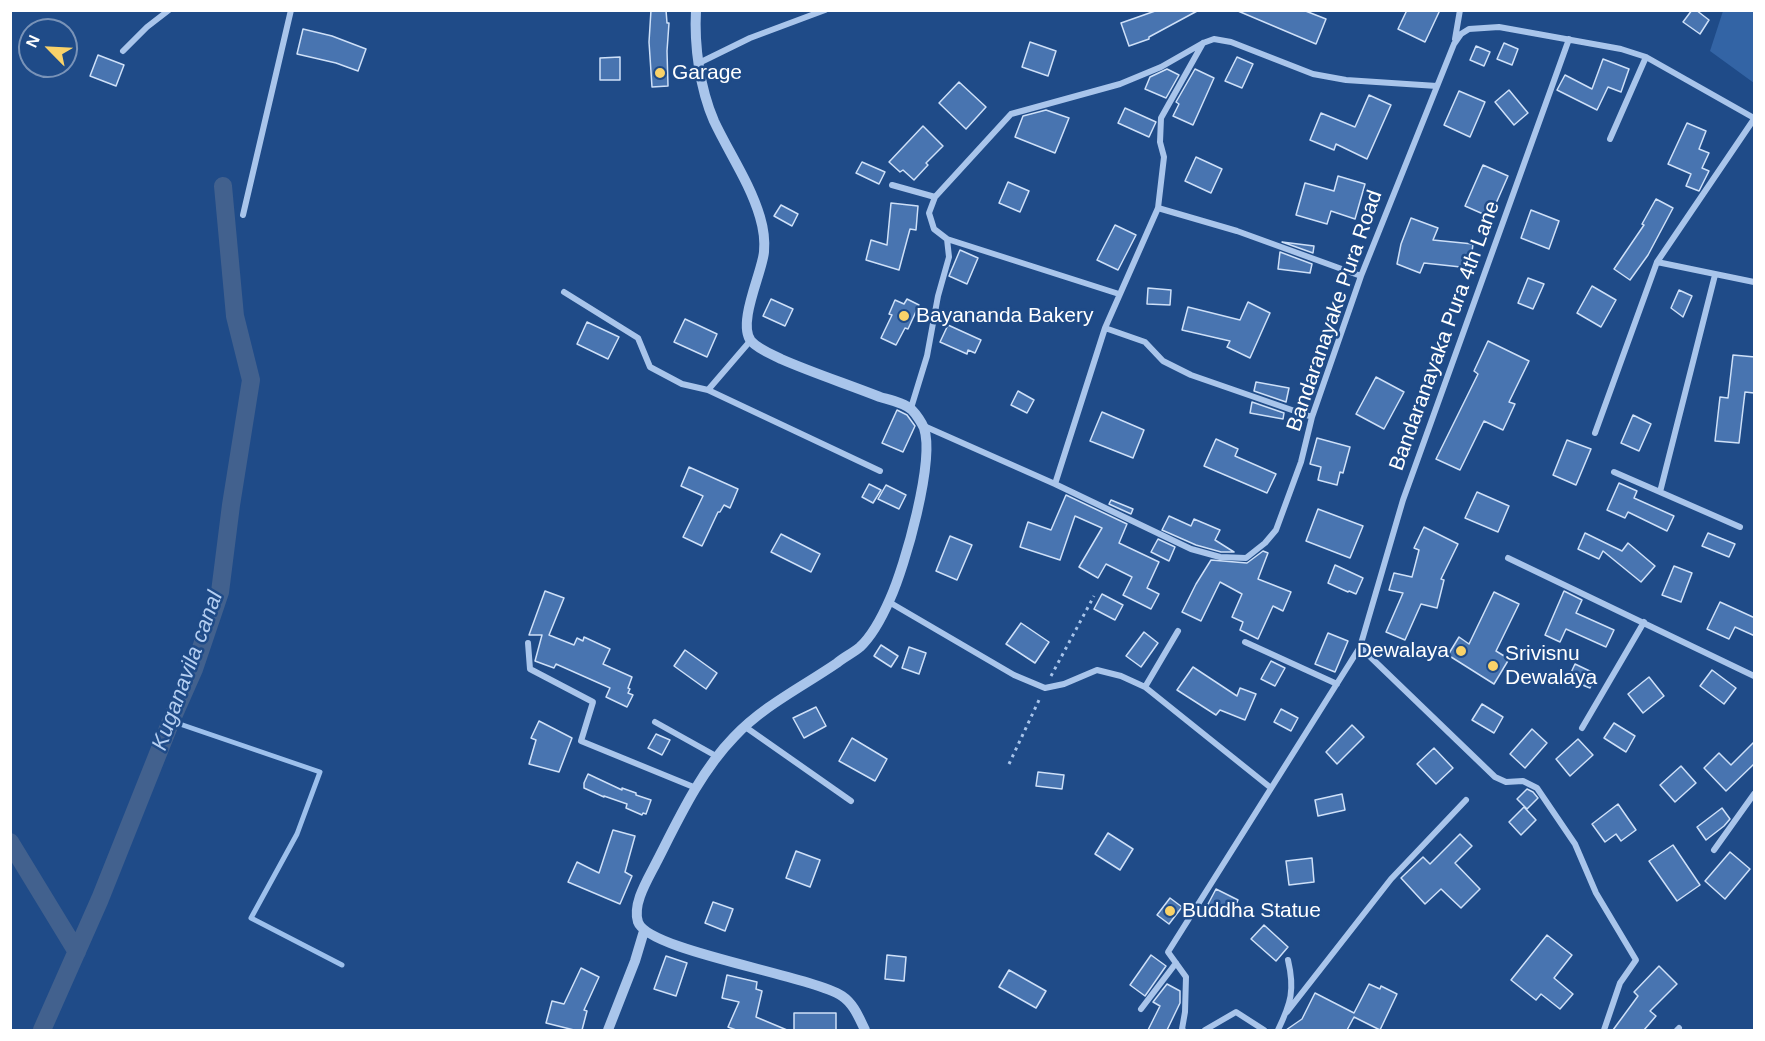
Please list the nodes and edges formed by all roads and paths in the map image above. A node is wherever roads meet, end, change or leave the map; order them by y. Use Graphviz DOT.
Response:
graph roads {
  1 [pos="169,10"];
  2 [pos="291,10"];
  3 [pos="696,10"];
  4 [pos="825,10"];
  5 [pos="1460,10"];
  6 [pos="1569,39"];
  7 [pos="1203,43"];
  8 [pos="1454,44"];
  9 [pos="123,51"];
  10 [pos="1646,57"];
  11 [pos="699,63"];
  12 [pos="1437,86"];
  13 [pos="1755,118"];
  14 [pos="1610,139"];
  15 [pos="892,185"];
  16 [pos="935,197"];
  17 [pos="1158,208"];
  18 [pos="243,215"];
  19 [pos="947,240"];
  20 [pos="1657,262"];
  21 [pos="1715,275"];
  22 [pos="1360,276"];
  23 [pos="1755,282"];
  24 [pos="564,292"];
  25 [pos="1119,294"];
  26 [pos="1105,328"];
  27 [pos="751,340"];
  28 [pos="708,390"];
  29 [pos="910,408"];
  30 [pos="1312,417"];
  31 [pos="924,426"];
  32 [pos="1595,434"];
  33 [pos="880,471"];
  34 [pos="1614,472"];
  35 [pos="1055,484"];
  36 [pos="1660,492"];
  37 [pos="1740,527"];
  38 [pos="1508,558"];
  39 [pos="890,602"];
  40 [pos="1644,622"];
  41 [pos="1178,631"];
  42 [pos="1245,642"];
  43 [pos="528,643"];
  44 [pos="1360,647"];
  45 [pos="1755,676"];
  46 [pos="1337,684"];
  47 [pos="1145,687"];
  48 [pos="655,722"];
  49 [pos="744,726"];
  50 [pos="1582,728"];
  51 [pos="716,756"];
  52 [pos="697,788"];
  53 [pos="1271,788"];
  54 [pos="1755,794"];
  55 [pos="1466,800"];
  56 [pos="851,801"];
  57 [pos="1714,850"];
  58 [pos="644,931"];
  59 [pos="1288,960"];
  60 [pos="1176,963"];
  61 [pos="1140,1009"];
  62 [pos="1287,1012"];
  63 [pos="608,1030"];
  64 [pos="865,1030"];
  65 [pos="1184,1030"];
  66 [pos="1205,1030"];
  67 [pos="1264,1030"];
  68 [pos="1278,1030"];
  69 [pos="1604,1030"];
  1 -- 9 [label="street"];
  2 -- 18 [label="street"];
  3 -- 11 [label="street"];
  4 -- 11 [label="street"];
  5 -- 8 [label="street, Bandaranayake Pura Road"];
  6 -- 8 [label="street"];
  6 -- 10 [label="street"];
  6 -- 44 [label="street, Bandaranayaka Pura 4th Lane"];
  7 -- 12 [label="street"];
  7 -- 16 [label="street"];
  7 -- 17 [label="street"];
  8 -- 12 [label="street, Bandaranayake Pura Road"];
  10 -- 13 [label="street"];
  10 -- 14 [label="street"];
  11 -- 27 [label="street"];
  12 -- 22 [label="street, Bandaranayake Pura Road"];
  13 -- 20 [label="street"];
  15 -- 16 [label="street"];
  16 -- 19 [label="street"];
  17 -- 22 [label="street"];
  17 -- 25 [label="street"];
  19 -- 25 [label="street"];
  19 -- 29 [label="street"];
  20 -- 21 [label="street"];
  20 -- 32 [label="street"];
  21 -- 23 [label="street"];
  21 -- 36 [label="street"];
  22 -- 30 [label="street, Bandaranayake Pura Road"];
  24 -- 28 [label="street"];
  25 -- 26 [label="street"];
  26 -- 30 [label="street"];
  26 -- 35 [label="street"];
  27 -- 28 [label="street"];
  27 -- 29 [label="street"];
  28 -- 33 [label="street"];
  29 -- 31 [label="street"];
  30 -- 35 [label="street, Bandaranayake Pura Road"];
  31 -- 35 [label="street, Bandaranayake Pura Road"];
  31 -- 39 [label="street"];
  34 -- 36 [label="street"];
  36 -- 37 [label="street"];
  38 -- 40 [label="street"];
  39 -- 47 [label="street"];
  39 -- 49 [label="street"];
  40 -- 45 [label="street"];
  40 -- 50 [label="street"];
  41 -- 47 [label="street"];
  42 -- 46 [label="street"];
  43 -- 52 [label="street"];
  44 -- 46 [label="street, Bandaranayaka Pura 4th Lane"];
  44 -- 69 [label="street"];
  46 -- 53 [label="street, Bandaranayaka Pura 4th Lane"];
  47 -- 53 [label="street"];
  48 -- 51 [label="street"];
  49 -- 51 [label="street"];
  49 -- 56 [label="street"];
  51 -- 52 [label="street"];
  52 -- 58 [label="street"];
  53 -- 60 [label="street, Bandaranayaka Pura 4th Lane"];
  54 -- 57 [label="street"];
  55 -- 62 [label="street"];
  58 -- 63 [label="street"];
  58 -- 64 [label="street"];
  59 -- 62 [label="street"];
  60 -- 61 [label="street"];
  60 -- 65 [label="street"];
  62 -- 68 [label="street"];
  66 -- 67 [label="street"];
}
